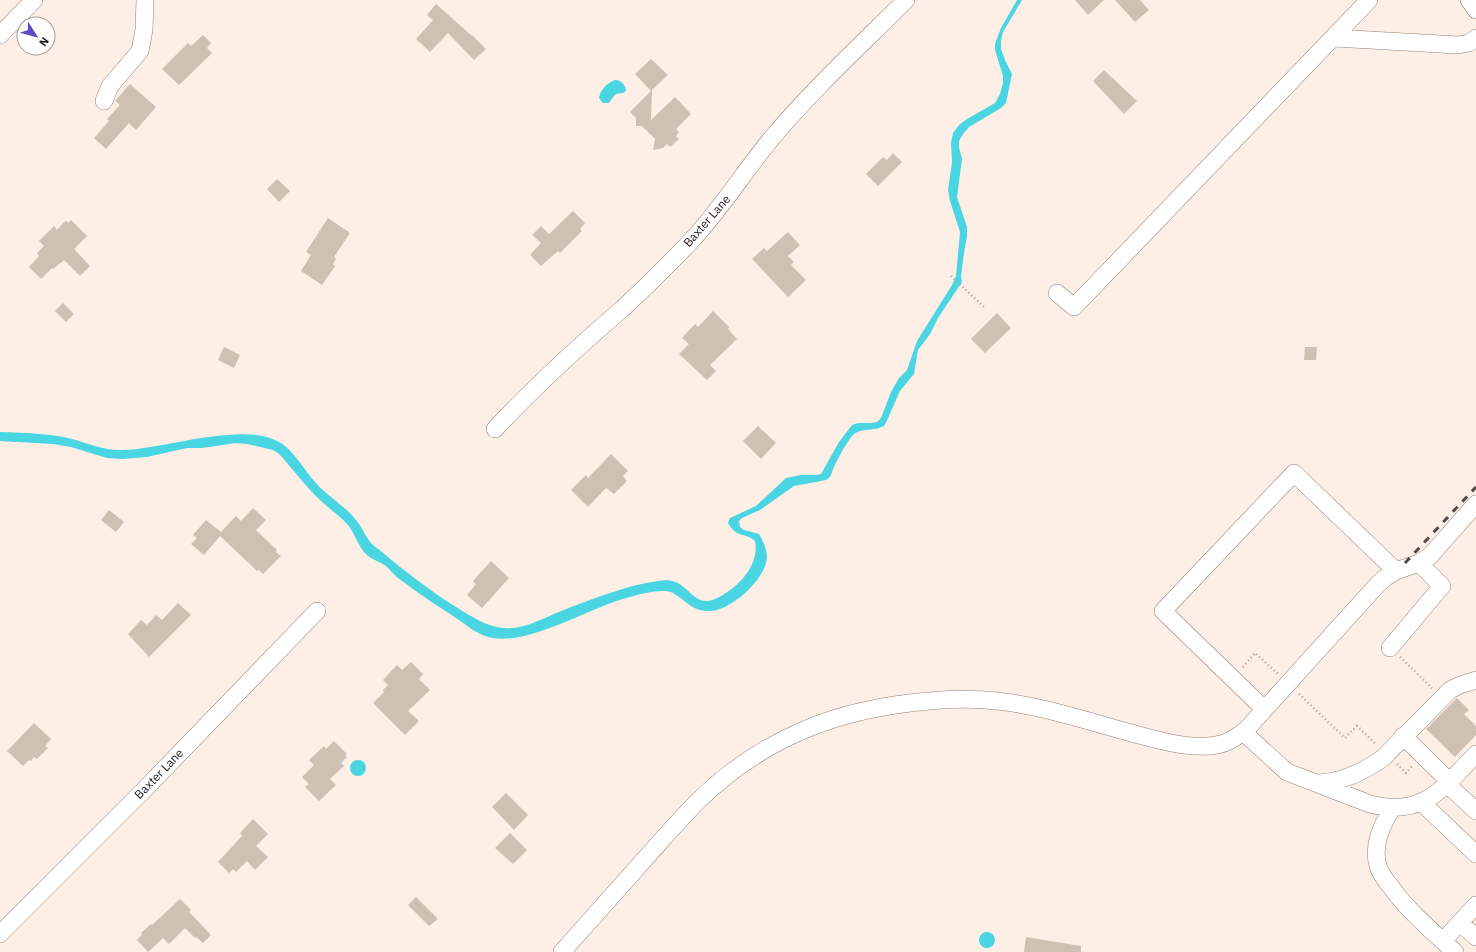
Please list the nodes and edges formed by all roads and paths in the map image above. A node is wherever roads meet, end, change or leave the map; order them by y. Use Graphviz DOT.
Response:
graph roads {
  1 [pos="34,0"];
  2 [pos="145,0"];
  3 [pos="906,0"];
  4 [pos="1369,0"];
  5 [pos="1469,0"];
  6 [pos="1476,10"];
  7 [pos="0,35"];
  8 [pos="1334,38"];
  9 [pos="1476,38"];
  10 [pos="104,101"];
  11 [pos="951,276"];
  12 [pos="1057,292"];
  13 [pos="985,308"];
  14 [pos="495,429"];
  15 [pos="1476,504"];
  16 [pos="1419,563"];
  17 [pos="1396,571"];
  18 [pos="317,611"];
  19 [pos="1390,648"];
  20 [pos="1232,678"];
  21 [pos="1475,682"];
  22 [pos="1288,683"];
  23 [pos="1442,697"];
  24 [pos="1264,709"];
  25 [pos="1243,732"];
  26 [pos="1403,736"];
  27 [pos="1379,747"];
  28 [pos="1416,761"];
  29 [pos="1474,761"];
  30 [pos="1395,762"];
  31 [pos="1317,783"];
  32 [pos="1448,783"];
  33 [pos="1421,802"];
  34 [pos="1392,808"];
  35 [pos="1476,812"];
  36 [pos="1476,854"];
  37 [pos="1476,905"];
  38 [pos="1460,923"];
  39 [pos="0,934"];
  40 [pos="1476,937"];
  41 [pos="1449,947"];
  42 [pos="562,952"];
  1 -- 7 [label="street"];
  2 -- 10 [label="street"];
  3 -- 14 [label="street, Baxter Lane"];
  4 -- 8 [label="street"];
  5 -- 6 [label="street"];
  8 -- 9 [label="street"];
  8 -- 12 [label="street"];
  11 -- 13 [label="path"];
  15 -- 16 [label="street"];
  16 -- 17 [label="street"];
  16 -- 19 [label="street"];
  17 -- 20 [label="street"];
  17 -- 22 [label="street"];
  18 -- 39 [label="street, Baxter Lane"];
  19 -- 23 [label="path"];
  20 -- 22 [label="path"];
  20 -- 24 [label="street"];
  21 -- 23 [label="street"];
  22 -- 24 [label="street"];
  22 -- 27 [label="path"];
  23 -- 26 [label="street"];
  24 -- 25 [label="street"];
  25 -- 31 [label="street"];
  25 -- 42 [label="street"];
  26 -- 31 [label="street"];
  26 -- 32 [label="street"];
  28 -- 30 [label="path"];
  29 -- 32 [label="street"];
  31 -- 34 [label="street"];
  32 -- 33 [label="street"];
  32 -- 35 [label="street"];
  33 -- 34 [label="street"];
  33 -- 36 [label="street"];
  34 -- 41 [label="street"];
  37 -- 38 [label="street"];
  38 -- 40 [label="street"];
  38 -- 41 [label="street"];
}
